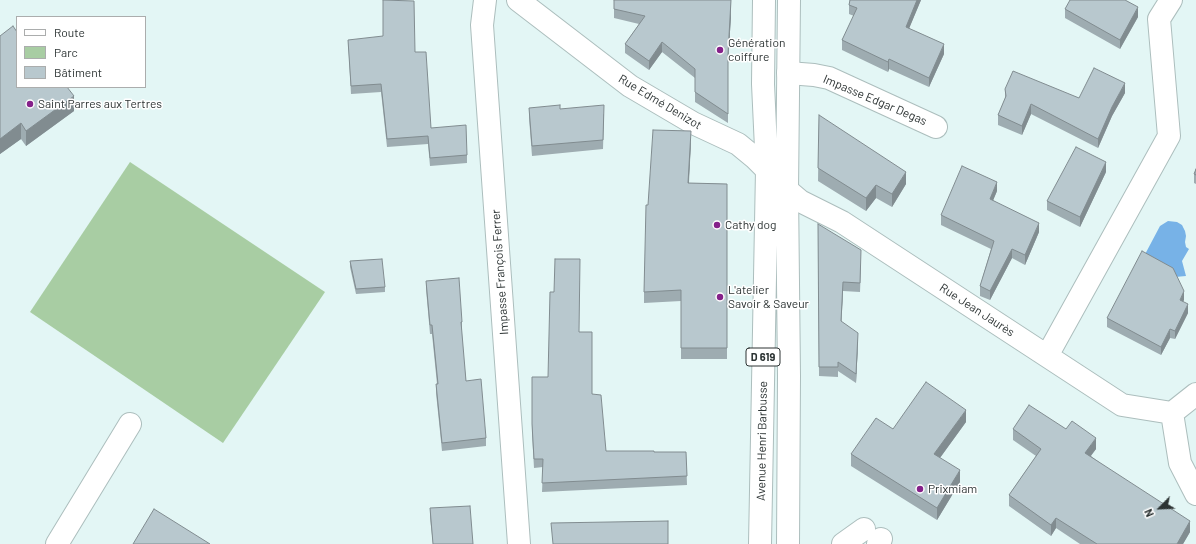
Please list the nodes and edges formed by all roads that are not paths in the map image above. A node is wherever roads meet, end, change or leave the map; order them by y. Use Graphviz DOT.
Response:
graph roads {
  1 [pos="485,0"];
  2 [pos="518,0"];
  3 [pos="764,0"];
  4 [pos="789,0"];
  5 [pos="1171,0"];
  6 [pos="788,73"];
  7 [pos="936,127"];
  8 [pos="767,170"];
  9 [pos="787,190"];
  10 [pos="1047,356"];
  11 [pos="1196,394"];
  12 [pos="1172,412"];
  13 [pos="130,424"];
  14 [pos="1196,494"];
  15 [pos="874,537"];
  16 [pos="57,544"];
  17 [pos="519,544"];
  18 [pos="760,544"];
  19 [pos="788,544"];
  20 [pos="843,544"];
  1 -- 17 [label="street, Impasse François Ferrer"];
  2 -- 8 [label="street, Rue Edmé Denizot"];
  3 -- 8 [label="street, D 619"];
  4 -- 6 [label="street, D 619"];
  5 -- 10 [label="street"];
  6 -- 7 [label="street, Impasse Edgar Degas"];
  6 -- 9 [label="street, D 619"];
  8 -- 9 [label="street, Rue Jean Jaurès"];
  8 -- 18 [label="street, Avenue Henri Barbusse / D 619"];
  9 -- 10 [label="street, Rue Jean Jaurès"];
  9 -- 19 [label="street, D 619"];
  10 -- 12 [label="street, Rue Jean Jaurès"];
  11 -- 12 [label="street"];
  12 -- 14 [label="street"];
  13 -- 16 [label="street"];
  15 -- 20 [label="street"];
}
